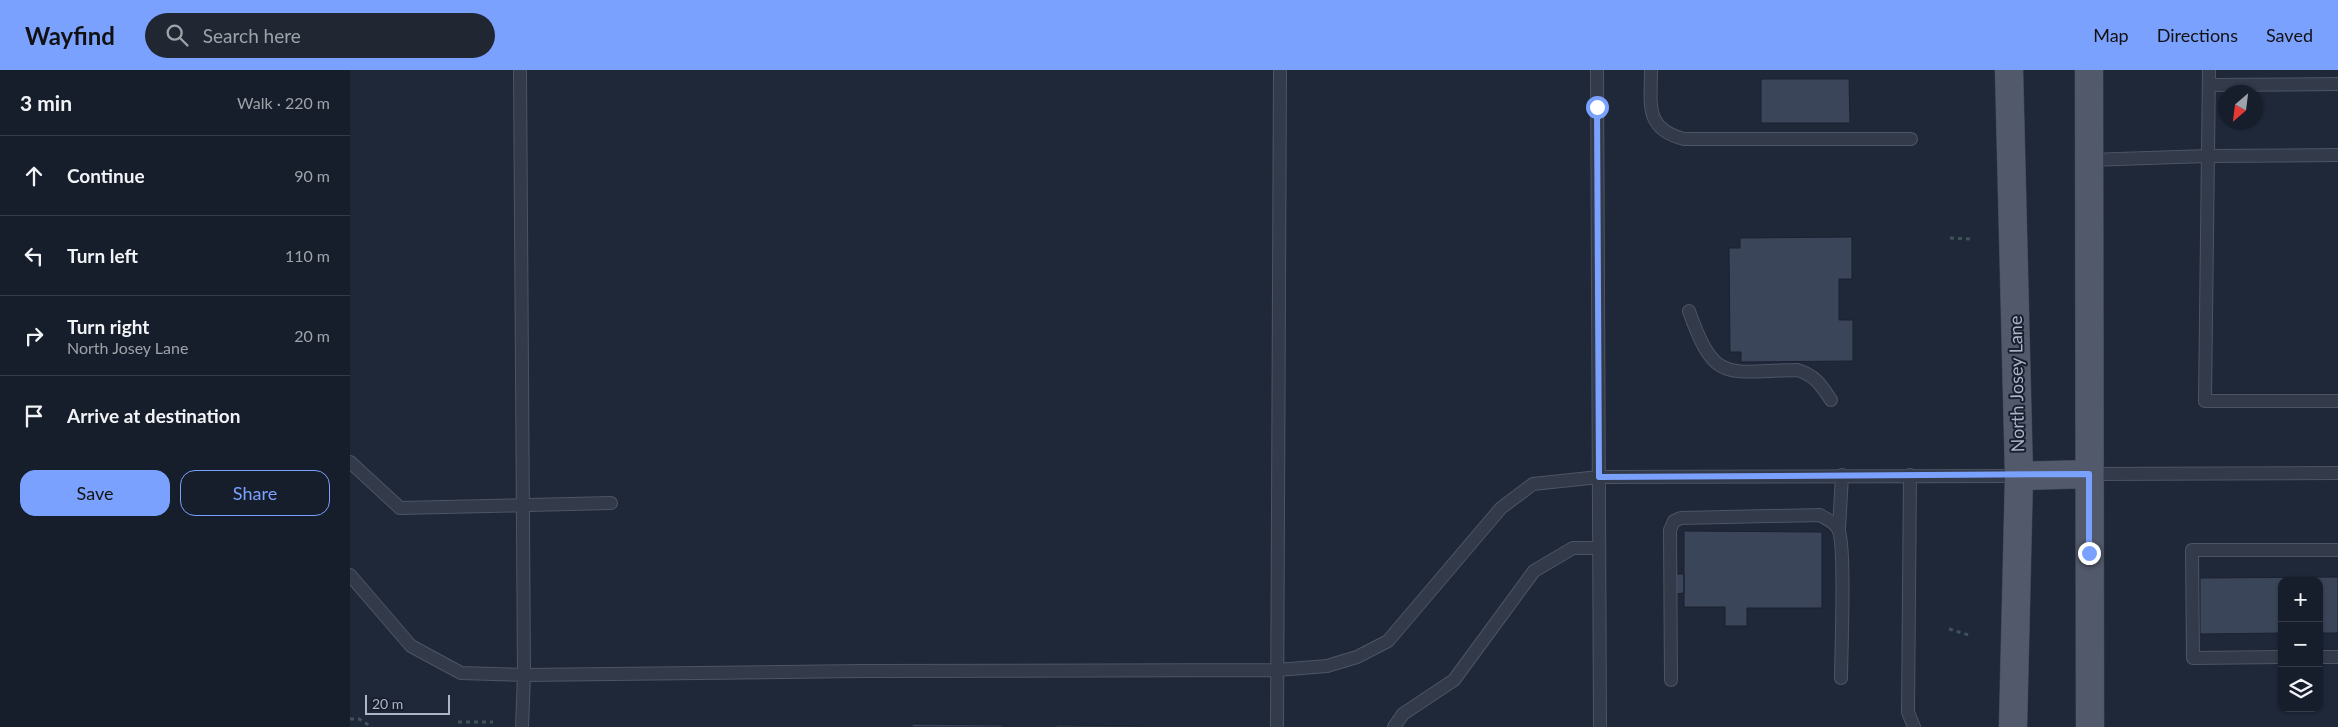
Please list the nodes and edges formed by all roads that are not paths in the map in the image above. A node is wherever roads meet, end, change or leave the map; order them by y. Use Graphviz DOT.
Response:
graph roads {
  1 [pos="520,70"];
  2 [pos="1280,70"];
  3 [pos="1596,70"];
  4 [pos="1651,70"];
  5 [pos="2009,70"];
  6 [pos="2089,70"];
  7 [pos="2209,70"];
  8 [pos="2338,84"];
  9 [pos="2209,85"];
  10 [pos="1911,140"];
  11 [pos="2338,155"];
  12 [pos="2207,156"];
  13 [pos="2089,160"];
  14 [pos="1689,310"];
  15 [pos="1831,400"];
  16 [pos="2338,401"];
  17 [pos="350,462"];
  18 [pos="2338,473"];
  19 [pos="2089,474"];
  20 [pos="1910,475"];
  21 [pos="1842,476"];
  22 [pos="2019,476"];
  23 [pos="1599,477"];
  24 [pos="611,503"];
  25 [pos="522,505"];
  26 [pos="1839,529"];
  27 [pos="1599,548"];
  28 [pos="2338,550"];
  29 [pos="350,575"];
  30 [pos="2278,657"];
  31 [pos="2323,657"];
  32 [pos="2338,657"];
  33 [pos="1277,670"];
  34 [pos="524,675"];
  35 [pos="1841,678"];
  36 [pos="1671,680"];
  37 [pos="522,727"];
  38 [pos="1277,727"];
  39 [pos="1394,727"];
  40 [pos="1600,727"];
  41 [pos="1914,727"];
  42 [pos="2013,727"];
  43 [pos="2090,727"];
  1 -- 25 [label="lane"];
  2 -- 33 [label="lane"];
  3 -- 23 [label="lane"];
  4 -- 10 [label="lane"];
  5 -- 22 [label="main road, North Josey Lane"];
  6 -- 13 [label="main road"];
  7 -- 9 [label="lane"];
  8 -- 9 [label="lane"];
  9 -- 12 [label="lane"];
  11 -- 12 [label="lane"];
  12 -- 13 [label="lane"];
  12 -- 16 [label="lane"];
  13 -- 19 [label="main road"];
  14 -- 15 [label="lane"];
  17 -- 25 [label="lane"];
  18 -- 19 [label="lane"];
  19 -- 22 [label="main road"];
  19 -- 43 [label="main road"];
  20 -- 21 [label="lane"];
  20 -- 22 [label="lane"];
  20 -- 41 [label="lane"];
  21 -- 23 [label="lane"];
  21 -- 26 [label="lane"];
  22 -- 42 [label="main road, North Josey Lane"];
  23 -- 27 [label="lane"];
  23 -- 33 [label="lane"];
  24 -- 25 [label="lane"];
  25 -- 34 [label="lane"];
  26 -- 35 [label="lane"];
  26 -- 36 [label="lane"];
  27 -- 39 [label="lane"];
  27 -- 40 [label="lane"];
  28 -- 30 [label="lane"];
  29 -- 34 [label="lane"];
  31 -- 32 [label="lane"];
  33 -- 34 [label="lane"];
  33 -- 38 [label="lane"];
  34 -- 37 [label="lane"];
}
